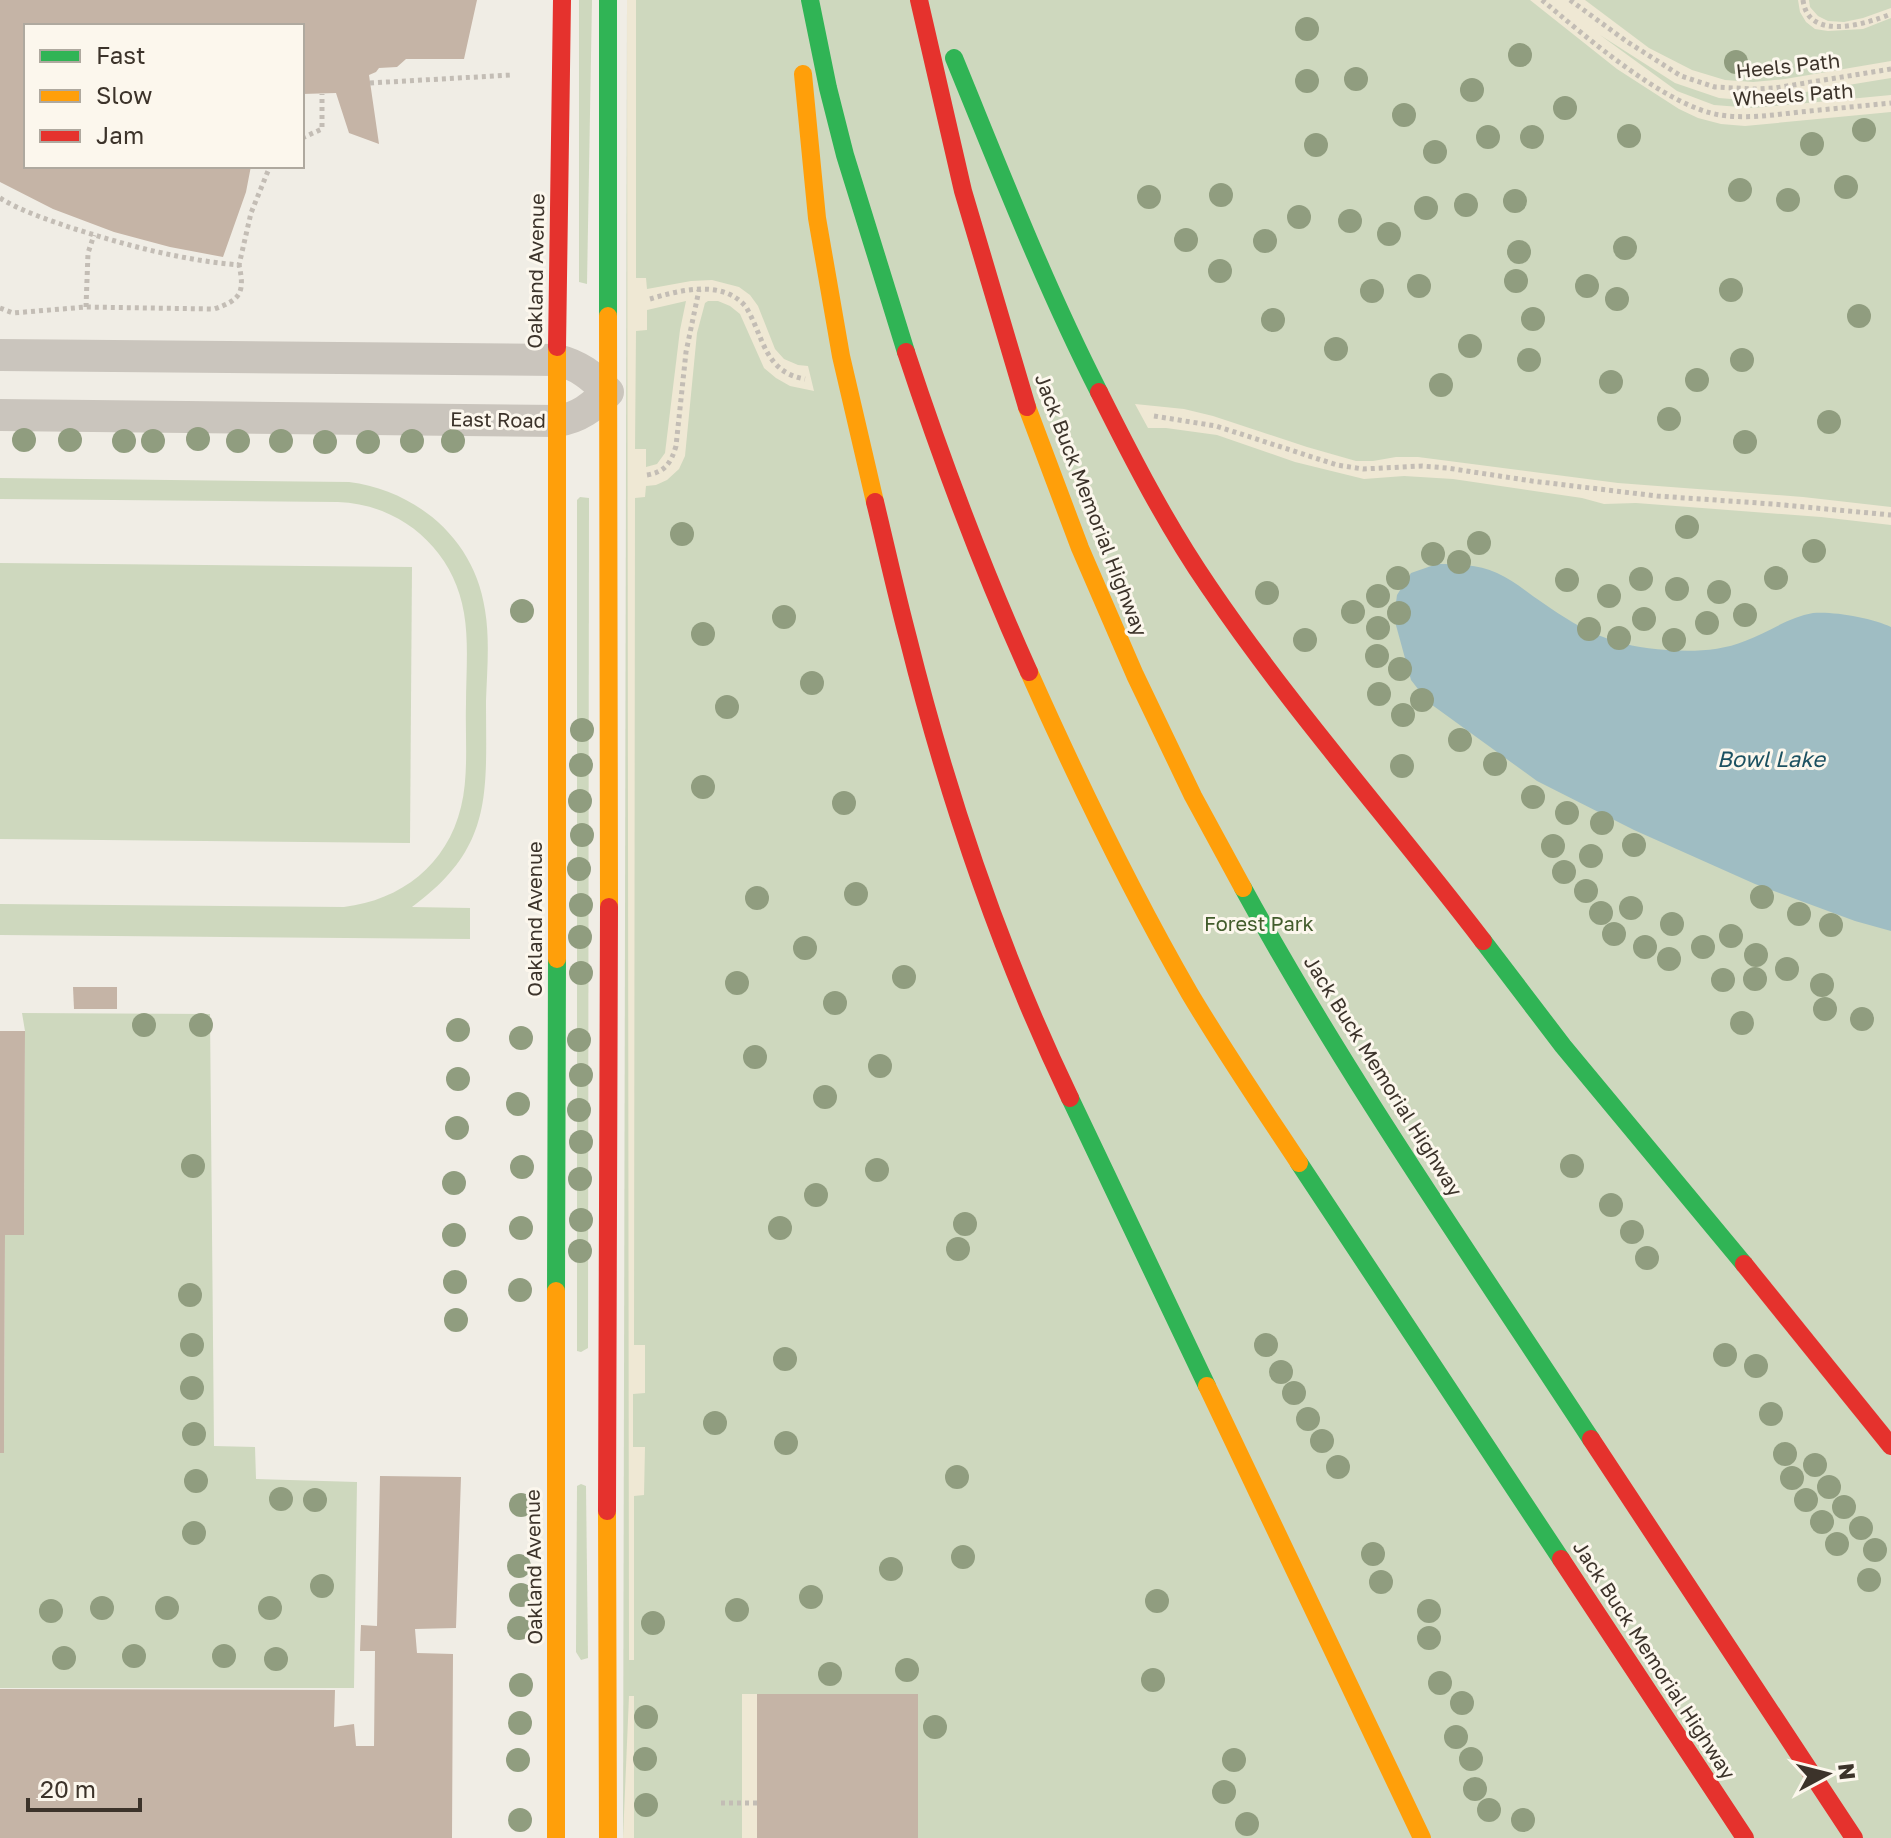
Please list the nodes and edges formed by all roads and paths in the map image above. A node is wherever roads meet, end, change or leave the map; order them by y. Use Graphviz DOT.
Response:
graph roads {
  1 [pos="562,0"];
  2 [pos="608,0"];
  3 [pos="798,0"];
  4 [pos="810,0"];
  5 [pos="919,0"];
  6 [pos="932,0"];
  7 [pos="1542,0"];
  8 [pos="1570,0"];
  9 [pos="1803,0"];
  10 [pos="1891,14"];
  11 [pos="1891,69"];
  12 [pos="512,75"];
  13 [pos="370,83"];
  14 [pos="322,94"];
  15 [pos="1891,103"];
  16 [pos="304,137"];
  17 [pos="269,168"];
  18 [pos="0,198"];
  19 [pos="94,235"];
  20 [pos="239,265"];
  21 [pos="699,290"];
  22 [pos="646,300"];
  23 [pos="86,307"];
  24 [pos="0,308"];
  25 [pos="0,355"];
  26 [pos="557,360"];
  27 [pos="810,380"];
  28 [pos="608,392"];
  29 [pos="1141,414"];
  30 [pos="0,415"];
  31 [pos="557,421"];
  32 [pos="646,475"];
  33 [pos="1891,515"];
  34 [pos="1891,1446"];
  35 [pos="721,1803"];
  36 [pos="757,1803"];
  37 [pos="556,1838"];
  38 [pos="608,1838"];
  39 [pos="1422,1838"];
  40 [pos="1745,1838"];
  41 [pos="1854,1838"];
  1 -- 26 [label="main road, Oakland Avenue"];
  2 -- 28 [label="main road"];
  3 -- 39 [label="main road"];
  4 -- 40 [label="main road, Jack Buck Memorial Highway"];
  5 -- 41 [label="main road, Jack Buck Memorial Highway"];
  6 -- 34 [label="main road"];
  7 -- 15 [label="path, Wheels Path"];
  8 -- 11 [label="path, Heels Path"];
  9 -- 10 [label="path"];
  12 -- 13 [label="path"];
  14 -- 16 [label="path"];
  17 -- 20 [label="path"];
  18 -- 19 [label="path"];
  19 -- 20 [label="path"];
  19 -- 23 [label="path"];
  20 -- 23 [label="path"];
  21 -- 22 [label="path"];
  21 -- 27 [label="path"];
  21 -- 32 [label="path"];
  23 -- 24 [label="path"];
  25 -- 26 [label="street"];
  26 -- 28 [label="street"];
  26 -- 31 [label="main road, Oakland Avenue"];
  28 -- 31 [label="street, East Road"];
  28 -- 38 [label="main road"];
  29 -- 33 [label="path"];
  30 -- 31 [label="street, East Road"];
  31 -- 37 [label="main road, Oakland Avenue"];
  35 -- 36 [label="path"];
}
